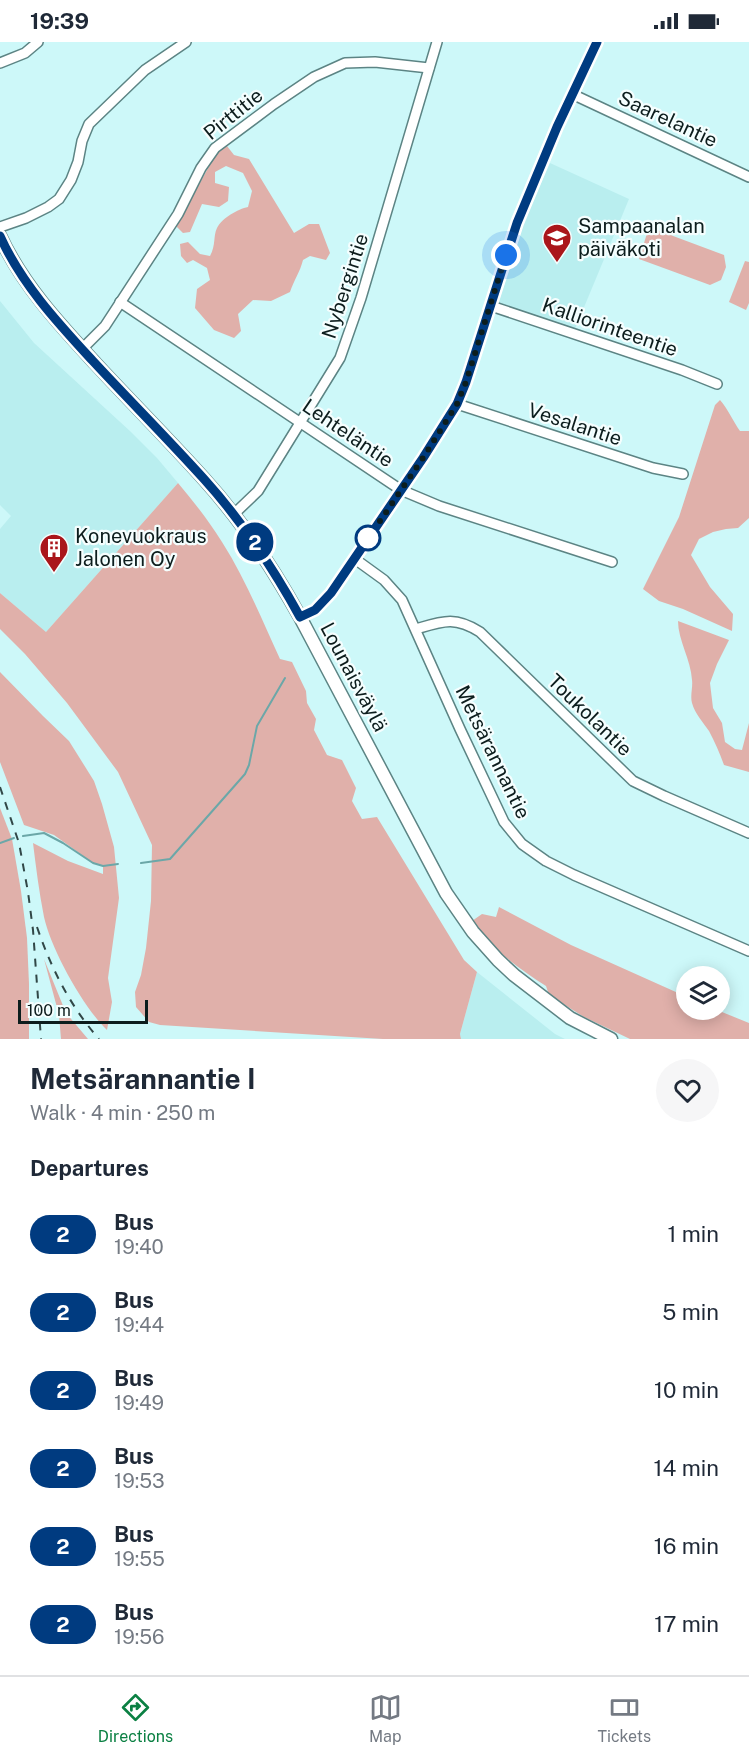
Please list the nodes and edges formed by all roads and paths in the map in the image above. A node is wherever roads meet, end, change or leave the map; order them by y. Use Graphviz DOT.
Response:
graph roads {
  1 [pos="38,42"];
  2 [pos="186,42"];
  3 [pos="437,42"];
  4 [pos="597,42"];
  5 [pos="0,63"];
  6 [pos="429,69"];
  7 [pos="573,94"];
  8 [pos="749,177"];
  9 [pos="0,227"];
  10 [pos="0,236"];
  11 [pos="120,302"];
  12 [pos="491,306"];
  13 [pos="82,349"];
  14 [pos="717,384"];
  15 [pos="457,404"];
  16 [pos="300,422"];
  17 [pos="683,474"];
  18 [pos="401,490"];
  19 [pos="234,514"];
  20 [pos="356,559"];
  21 [pos="612,562"];
  22 [pos="300,617"];
  23 [pos="416,629"];
  24 [pos="749,833"];
  25 [pos="749,951"];
  26 [pos="611,1039"];
  1 -- 5 [label="street"];
  2 -- 9 [label="street"];
  3 -- 6 [label="street, Nybergintie"];
  4 -- 7 [label="street"];
  6 -- 11 [label="street, Pirttitie"];
  6 -- 16 [label="street, Nybergintie"];
  7 -- 8 [label="street, Saarelantie"];
  7 -- 12 [label="street"];
  10 -- 13 [label="street, Lounaisväylä"];
  11 -- 13 [label="street, Pirttitie"];
  11 -- 16 [label="street, Lehteläntie"];
  12 -- 14 [label="street, Kalliorinteentie"];
  12 -- 15 [label="street"];
  13 -- 19 [label="street, Lounaisväylä"];
  15 -- 17 [label="street, Vesalantie"];
  15 -- 18 [label="street"];
  16 -- 18 [label="street, Lehteläntie"];
  16 -- 19 [label="street, Nybergintie"];
  18 -- 20 [label="street"];
  18 -- 21 [label="street, Lehteläntie"];
  19 -- 22 [label="street, Lounaisväylä"];
  20 -- 22 [label="street"];
  20 -- 23 [label="street, Metsärannantie"];
  22 -- 26 [label="street, Lounaisväylä"];
  23 -- 24 [label="street, Toukolantie"];
  23 -- 25 [label="street, Metsärannantie"];
}
